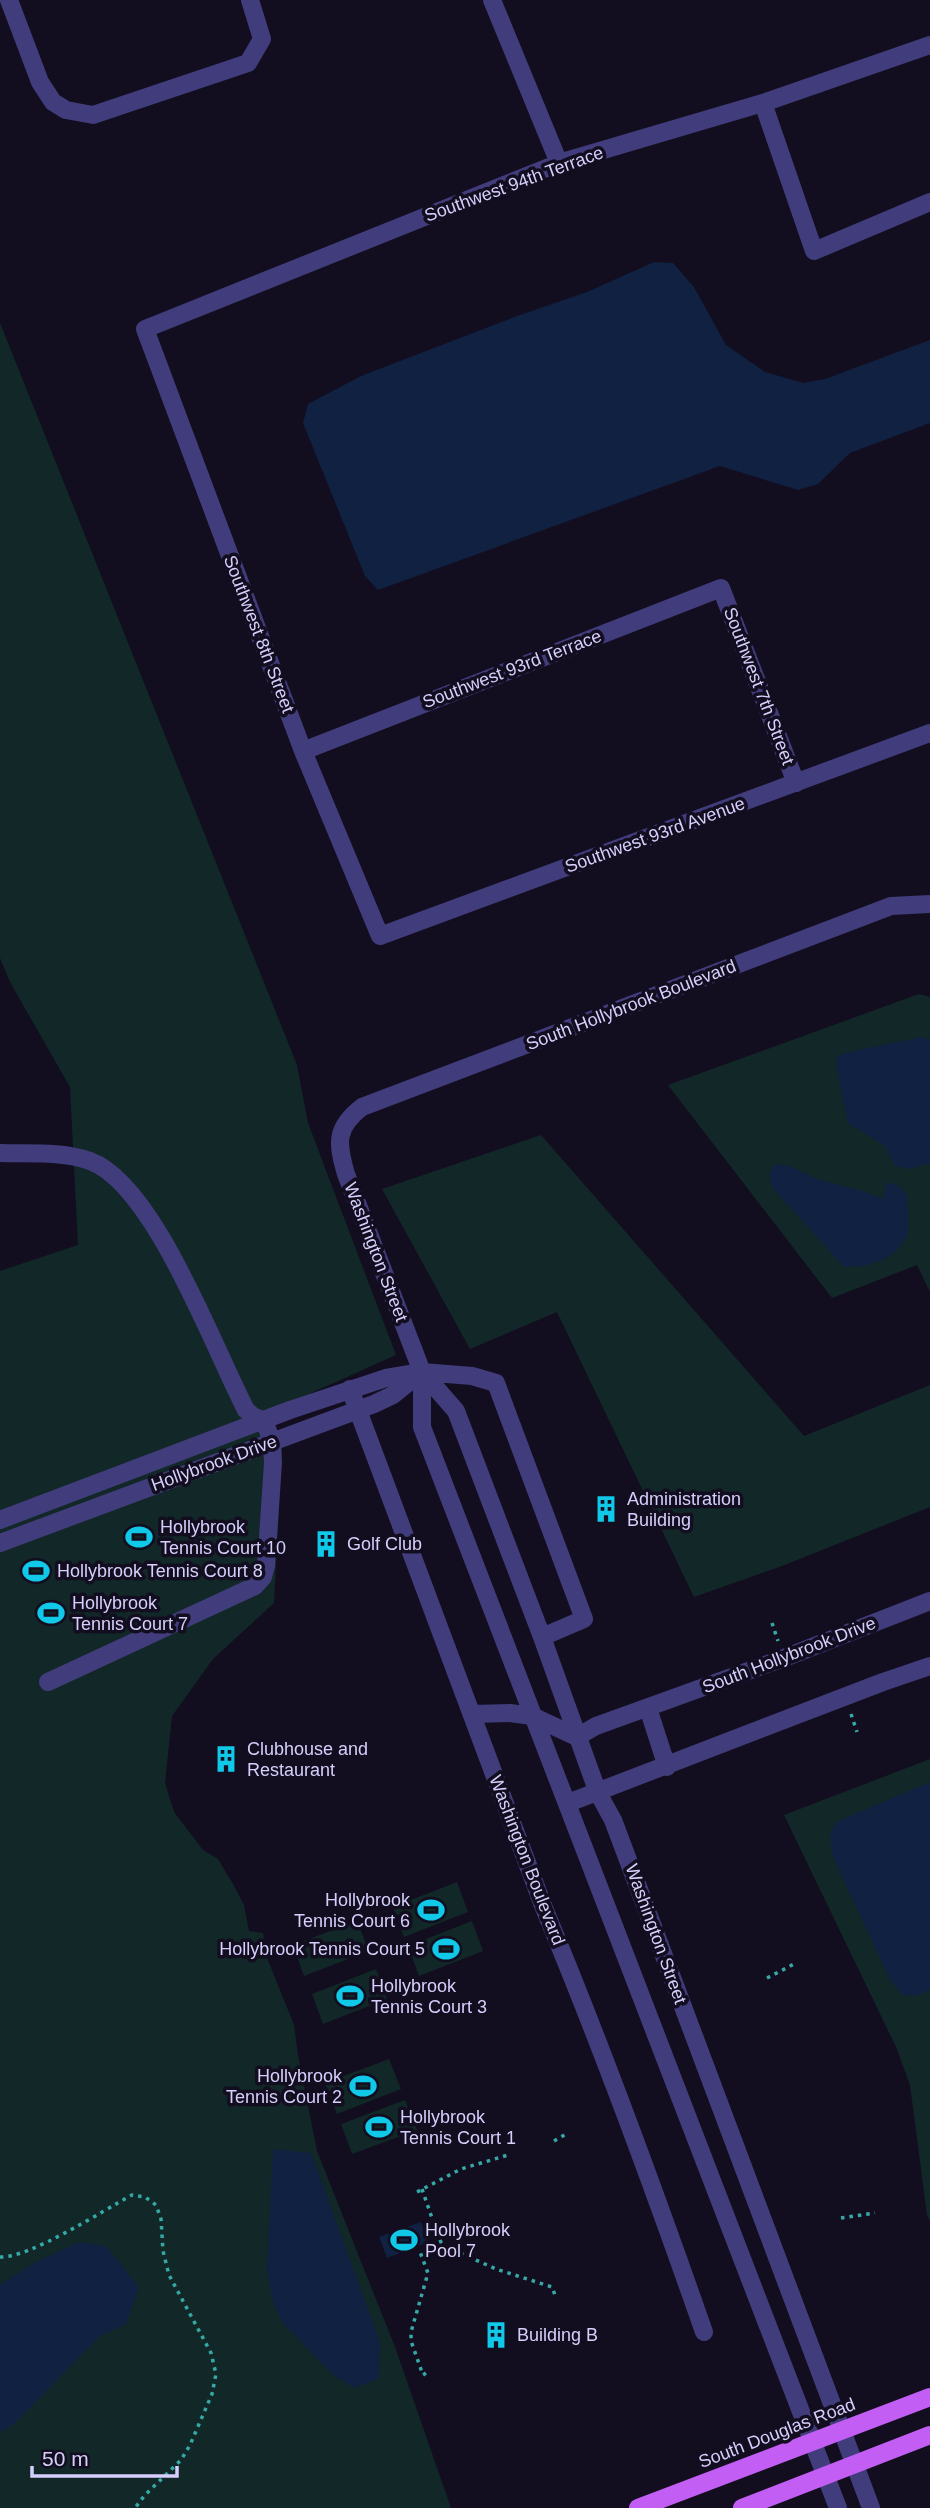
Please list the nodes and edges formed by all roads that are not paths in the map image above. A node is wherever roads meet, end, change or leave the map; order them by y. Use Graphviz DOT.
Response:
graph roads {
  1 [pos="9,0"];
  2 [pos="250,0"];
  3 [pos="492,0"];
  4 [pos="930,45"];
  5 [pos="763,103"];
  6 [pos="559,163"];
  7 [pos="930,202"];
  8 [pos="145,329"];
  9 [pos="721,588"];
  10 [pos="930,733"];
  11 [pos="303,751"];
  12 [pos="796,783"];
  13 [pos="930,904"];
  14 [pos="380,936"];
  15 [pos="342,1129"];
  16 [pos="0,1153"];
  17 [pos="422,1372"];
  18 [pos="350,1389"];
  19 [pos="358,1410"];
  20 [pos="264,1420"];
  21 [pos="272,1442"];
  22 [pos="0,1520"];
  23 [pos="0,1543"];
  24 [pos="930,1601"];
  25 [pos="542,1637"];
  26 [pos="930,1666"];
  27 [pos="48,1682"];
  28 [pos="648,1708"];
  29 [pos="472,1714"];
  30 [pos="532,1716"];
  31 [pos="577,1737"];
  32 [pos="667,1767"];
  33 [pos="598,1793"];
  34 [pos="568,1803"];
  35 [pos="778,2263"];
  36 [pos="748,2276"];
  37 [pos="704,2332"];
  38 [pos="930,2397"];
  39 [pos="843,2430"];
  40 [pos="930,2435"];
  41 [pos="812,2442"];
  42 [pos="856,2465"];
  43 [pos="825,2476"];
  44 [pos="638,2508"];
  45 [pos="742,2508"];
  46 [pos="838,2508"];
  47 [pos="871,2508"];
  1 -- 2 [label="street"];
  3 -- 6 [label="street"];
  4 -- 5 [label="street, Southwest 94th Terrace"];
  5 -- 6 [label="street, Southwest 94th Terrace"];
  5 -- 7 [label="street"];
  6 -- 8 [label="street, Southwest 94th Terrace"];
  8 -- 11 [label="street, Southwest 8th Street"];
  9 -- 11 [label="street, Southwest 93rd Terrace"];
  9 -- 12 [label="street, Southwest 7th Street"];
  10 -- 12 [label="street, Southwest 93rd Avenue"];
  11 -- 14 [label="street, Southwest 8th Street"];
  12 -- 14 [label="street, Southwest 93rd Avenue"];
  13 -- 15 [label="street, South Hollybrook Boulevard"];
  15 -- 17 [label="street, Washington Street"];
  16 -- 20 [label="street"];
  17 -- 18 [label="street, Hollybrook Drive"];
  17 -- 19 [label="street, Hollybrook Drive"];
  17 -- 25 [label="street, Washington Street"];
  17 -- 25 [label="street, Hollybrook Drive"];
  17 -- 30 [label="street, Washington Street"];
  18 -- 19 [label="street, Washington Boulevard"];
  18 -- 20 [label="street, Hollybrook Drive"];
  19 -- 21 [label="street, Hollybrook Drive"];
  19 -- 29 [label="street, Washington Boulevard"];
  20 -- 21 [label="street"];
  20 -- 22 [label="street, Hollybrook Drive"];
  21 -- 23 [label="street, Hollybrook Drive"];
  21 -- 27 [label="street"];
  24 -- 28 [label="street, South Hollybrook Drive"];
  25 -- 31 [label="street, Washington Street"];
  26 -- 32 [label="street"];
  28 -- 31 [label="street, South Hollybrook Drive"];
  28 -- 32 [label="street"];
  29 -- 30 [label="street"];
  29 -- 37 [label="street, Washington Boulevard"];
  30 -- 31 [label="street"];
  30 -- 34 [label="street, Washington Street"];
  31 -- 33 [label="street, Washington Street"];
  32 -- 33 [label="street"];
  33 -- 34 [label="street"];
  33 -- 35 [label="street, Washington Street"];
  34 -- 36 [label="street, Washington Street"];
  35 -- 36 [label="street"];
  35 -- 39 [label="street, Washington Street"];
  36 -- 41 [label="street, Washington Street"];
  38 -- 39 [label="main road, South Douglas Road"];
  39 -- 41 [label="main road, South Douglas Road"];
  39 -- 42 [label="street, Washington Street"];
  40 -- 42 [label="main road"];
  41 -- 43 [label="street, Washington Street"];
  41 -- 44 [label="main road, South Douglas Road"];
  42 -- 43 [label="main road"];
  42 -- 47 [label="street, Washington Street"];
  43 -- 45 [label="main road"];
  43 -- 46 [label="street, Washington Street"];
}
